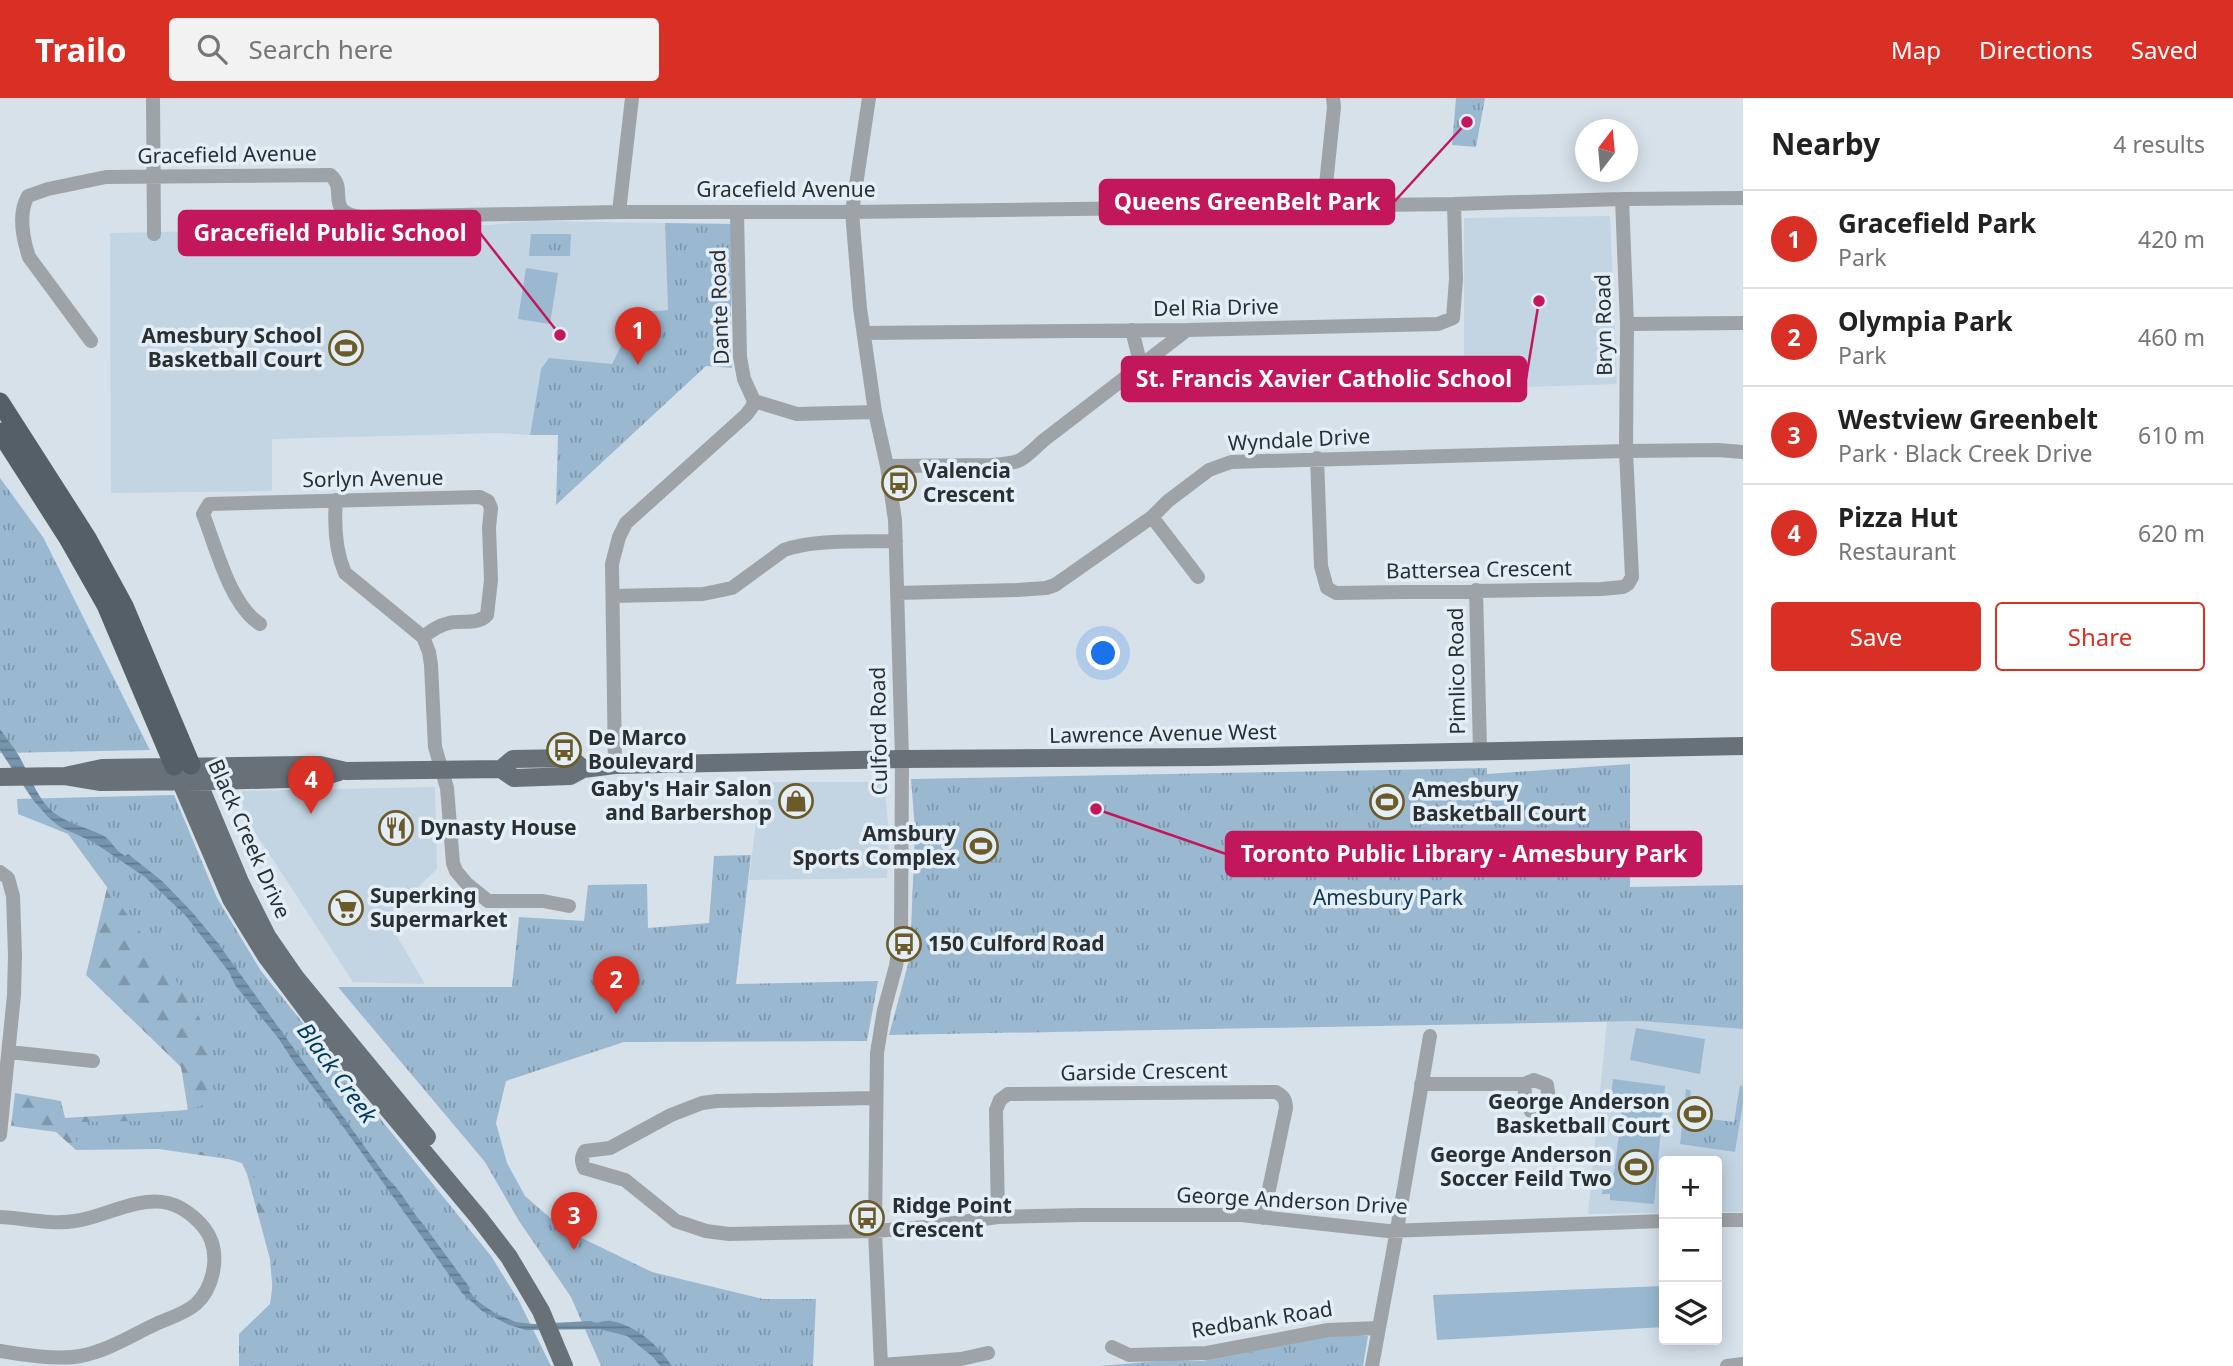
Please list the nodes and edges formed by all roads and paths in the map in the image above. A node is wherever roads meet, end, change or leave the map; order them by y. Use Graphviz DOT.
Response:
graph roads {
  1 [pos="153,98"];
  2 [pos="632,98"];
  3 [pos="869,98"];
  4 [pos="1333,98"];
  5 [pos="153,177"];
  6 [pos="1743,198"];
  7 [pos="1622,199"];
  8 [pos="1324,204"];
  9 [pos="1454,204"];
  10 [pos="619,212"];
  11 [pos="852,212"];
  12 [pos="737,213"];
  13 [pos="154,234"];
  14 [pos="1743,323"];
  15 [pos="1627,324"];
  16 [pos="1132,330"];
  17 [pos="1187,330"];
  18 [pos="864,333"];
  19 [pos="91,341"];
  20 [pos="1141,366"];
  21 [pos="754,401"];
  22 [pos="0,402"];
  23 [pos="875,412"];
  24 [pos="0,432"];
  25 [pos="1626,450"];
  26 [pos="1743,452"];
  27 [pos="1317,458"];
  28 [pos="887,466"];
  29 [pos="336,500"];
  30 [pos="1152,517"];
  31 [pos="896,541"];
  32 [pos="1198,577"];
  33 [pos="1476,590"];
  34 [pos="897,593"];
  35 [pos="613,596"];
  36 [pos="260,624"];
  37 [pos="423,637"];
  38 [pos="1743,746"];
  39 [pos="1480,750"];
  40 [pos="902,759"];
  41 [pos="615,765"];
  42 [pos="441,770"];
  43 [pos="186,773"];
  44 [pos="6,777"];
  45 [pos="0,872"];
  46 [pos="569,905"];
  47 [pos="7,995"];
  48 [pos="1430,1036"];
  49 [pos="9,1052"];
  50 [pos="93,1061"];
  51 [pos="1421,1084"];
  52 [pos="1524,1084"];
  53 [pos="876,1098"];
  54 [pos="0,1135"];
  55 [pos="0,1217"];
  56 [pos="998,1217"];
  57 [pos="1264,1218"];
  58 [pos="1722,1220"];
  59 [pos="1743,1220"];
  60 [pos="1659,1221"];
  61 [pos="1397,1230"];
  62 [pos="875,1231"];
  63 [pos="1379,1328"];
  64 [pos="561,1340"];
  65 [pos="1112,1347"];
  66 [pos="0,1351"];
  67 [pos="988,1353"];
  68 [pos="1743,1364"];
  69 [pos="881,1365"];
  70 [pos="564,1366"];
  71 [pos="577,1366"];
  72 [pos="1372,1366"];
  73 [pos="1727,1366"];
  1 -- 5 [label="street"];
  2 -- 10 [label="street"];
  3 -- 11 [label="street, Culford Road"];
  4 -- 8 [label="street"];
  5 -- 10 [label="street, Gracefield Avenue"];
  5 -- 13 [label="street"];
  5 -- 19 [label="street, Gracefield Avenue"];
  6 -- 7 [label="street, Gracefield Avenue"];
  7 -- 9 [label="street, Gracefield Avenue"];
  7 -- 15 [label="street, Bryn Road"];
  8 -- 9 [label="street, Gracefield Avenue"];
  8 -- 11 [label="street, Gracefield Avenue"];
  9 -- 17 [label="street, Del Ria Drive"];
  10 -- 12 [label="street, Gracefield Avenue"];
  11 -- 12 [label="street, Gracefield Avenue"];
  11 -- 18 [label="street, Culford Road"];
  12 -- 21 [label="street, Dante Road"];
  14 -- 15 [label="street"];
  15 -- 25 [label="street, Bryn Road"];
  16 -- 17 [label="street, Del Ria Drive"];
  16 -- 18 [label="street, Del Ria Drive"];
  16 -- 20 [label="street"];
  17 -- 20 [label="street"];
  18 -- 23 [label="street, Culford Road"];
  20 -- 28 [label="street"];
  21 -- 23 [label="street"];
  21 -- 35 [label="street"];
  22 -- 43 [label="highway, Black Creek Drive"];
  23 -- 28 [label="street, Culford Road"];
  24 -- 43 [label="highway, Black Creek Drive"];
  25 -- 26 [label="street, Wyndale Drive"];
  25 -- 27 [label="street, Wyndale Drive"];
  25 -- 33 [label="street, Battersea Crescent"];
  27 -- 30 [label="street, Wyndale Drive"];
  27 -- 33 [label="street, Battersea Crescent"];
  28 -- 31 [label="street, Culford Road"];
  29 -- 36 [label="street, Sorlyn Avenue"];
  29 -- 37 [label="street"];
  29 -- 37 [label="street, Sorlyn Avenue"];
  30 -- 32 [label="street"];
  30 -- 34 [label="street, Wyndale Drive"];
  31 -- 34 [label="street, Culford Road"];
  31 -- 35 [label="street"];
  33 -- 39 [label="street, Pimlico Road"];
  34 -- 40 [label="street, Culford Road"];
  35 -- 41 [label="street"];
  37 -- 42 [label="street"];
  38 -- 39 [label="main road, Lawrence Avenue West"];
  39 -- 40 [label="main road, Lawrence Avenue West"];
  40 -- 41 [label="main road, Lawrence Avenue West"];
  40 -- 53 [label="street, Culford Road"];
  41 -- 42 [label="main road, Lawrence Avenue West"];
  42 -- 43 [label="main road, Lawrence Avenue West"];
  42 -- 46 [label="street"];
  43 -- 44 [label="main road, Lawrence Avenue West"];
  43 -- 64 [label="main road, Black Creek Drive"];
  45 -- 47 [label="street"];
  47 -- 49 [label="street"];
  48 -- 51 [label="street"];
  49 -- 50 [label="street"];
  49 -- 54 [label="street"];
  51 -- 52 [label="street"];
  51 -- 61 [label="street"];
  53 -- 62 [label="street, Culford Road"];
  53 -- 62 [label="street"];
  55 -- 66 [label="street"];
  56 -- 57 [label="street, George Anderson Drive"];
  56 -- 57 [label="street, Garside Crescent"];
  56 -- 62 [label="street, George Anderson Drive"];
  57 -- 61 [label="street, George Anderson Drive"];
  58 -- 59 [label="street"];
  60 -- 61 [label="street, George Anderson Drive"];
  61 -- 63 [label="street"];
  62 -- 69 [label="street, Culford Road"];
  63 -- 65 [label="street, Redbank Road"];
  63 -- 72 [label="street"];
  64 -- 70 [label="main road, Black Creek Drive"];
  64 -- 71 [label="main road, Black Creek Drive"];
  67 -- 69 [label="street"];
  68 -- 73 [label="street"];
}
